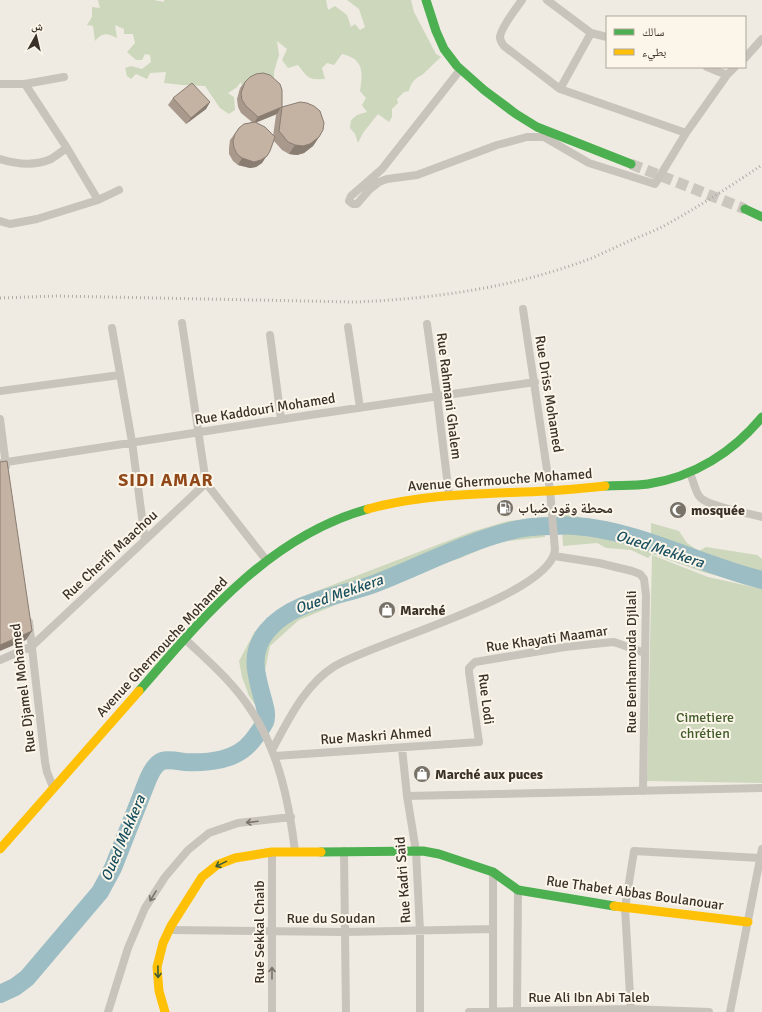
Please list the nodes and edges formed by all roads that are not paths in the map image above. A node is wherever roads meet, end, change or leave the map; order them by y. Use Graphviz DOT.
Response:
graph roads {
  1 [pos="426,0"];
  2 [pos="522,0"];
  3 [pos="547,0"];
  4 [pos="591,33"];
  5 [pos="606,37"];
  6 [pos="761,41"];
  7 [pos="746,57"];
  8 [pos="710,68"];
  9 [pos="734,68"];
  10 [pos="460,70"];
  11 [pos="727,74"];
  12 [pos="64,77"];
  13 [pos="0,84"];
  14 [pos="25,84"];
  15 [pos="560,89"];
  16 [pos="686,133"];
  17 [pos="67,148"];
  18 [pos="0,159"];
  19 [pos="631,164"];
  20 [pos="382,169"];
  21 [pos="380,180"];
  22 [pos="119,190"];
  23 [pos="98,200"];
  24 [pos="745,209"];
  25 [pos="762,217"];
  26 [pos="0,221"];
  27 [pos="524,309"];
  28 [pos="182,322"];
  29 [pos="427,324"];
  30 [pos="112,328"];
  31 [pos="348,328"];
  32 [pos="270,335"];
  33 [pos="120,375"];
  34 [pos="535,382"];
  35 [pos="0,391"];
  36 [pos="438,396"];
  37 [pos="360,408"];
  38 [pos="0,419"];
  39 [pos="281,420"];
  40 [pos="761,421"];
  41 [pos="198,432"];
  42 [pos="132,442"];
  43 [pos="3,462"];
  44 [pos="690,472"];
  45 [pos="7,477"];
  46 [pos="206,483"];
  47 [pos="550,490"];
  48 [pos="449,496"];
  49 [pos="762,517"];
  50 [pos="145,540"];
  51 [pos="555,553"];
  52 [pos="267,561"];
  53 [pos="28,615"];
  54 [pos="185,639"];
  55 [pos="32,646"];
  56 [pos="645,653"];
  57 [pos="0,660"];
  58 [pos="475,662"];
  59 [pos="478,742"];
  60 [pos="402,748"];
  61 [pos="274,753"];
  62 [pos="54,787"];
  63 [pos="762,788"];
  64 [pos="643,791"];
  65 [pos="407,796"];
  66 [pos="291,817"];
  67 [pos="0,849"];
  68 [pos="762,849"];
  69 [pos="295,851"];
  70 [pos="344,851"];
  71 [pos="416,851"];
  72 [pos="272,852"];
  73 [pos="760,858"];
  74 [pos="493,872"];
  75 [pos="518,890"];
  76 [pos="625,908"];
  77 [pos="748,922"];
  78 [pos="493,929"];
  79 [pos="169,930"];
  80 [pos="272,931"];
  81 [pos="420,931"];
  82 [pos="345,932"];
  83 [pos="516,1010"];
  84 [pos="532,1011"];
  85 [pos="630,1011"];
  86 [pos="108,1012"];
  87 [pos="165,1012"];
  88 [pos="272,1012"];
  89 [pos="346,1012"];
  90 [pos="420,1012"];
  91 [pos="469,1012"];
  92 [pos="493,1012"];
  93 [pos="709,1012"];
  94 [pos="730,1012"];
  1 -- 10 [label="street"];
  2 -- 15 [label="street"];
  3 -- 4 [label="street"];
  4 -- 5 [label="street"];
  4 -- 15 [label="street"];
  6 -- 7 [label="street"];
  8 -- 11 [label="street"];
  9 -- 11 [label="street"];
  10 -- 19 [label="street"];
  10 -- 20 [label="street"];
  11 -- 16 [label="street"];
  12 -- 14 [label="street"];
  13 -- 14 [label="street"];
  14 -- 17 [label="street"];
  15 -- 16 [label="street"];
  16 -- 21 [label="street"];
  17 -- 18 [label="street"];
  17 -- 23 [label="street"];
  20 -- 21 [label="street"];
  20 -- 21 [label="street"];
  22 -- 23 [label="street"];
  23 -- 26 [label="street"];
  24 -- 25 [label="street"];
  27 -- 34 [label="street, Rue Driss Mohamed"];
  28 -- 41 [label="street"];
  29 -- 36 [label="street, Rue Rahmani Ghalem"];
  30 -- 33 [label="street"];
  31 -- 37 [label="street"];
  32 -- 39 [label="street"];
  33 -- 35 [label="street"];
  33 -- 42 [label="street"];
  34 -- 36 [label="street, Rue Kaddouri Mohamed"];
  34 -- 47 [label="street, Rue Driss Mohamed"];
  36 -- 37 [label="street, Rue Kaddouri Mohamed"];
  36 -- 48 [label="street, Rue Rahmani Ghalem"];
  37 -- 39 [label="street, Rue Kaddouri Mohamed"];
  38 -- 43 [label="street"];
  39 -- 41 [label="street, Rue Kaddouri Mohamed"];
  40 -- 44 [label="street, Avenue Ghermouche Mohamed"];
  41 -- 42 [label="street, Rue Kaddouri Mohamed"];
  41 -- 46 [label="street"];
  42 -- 43 [label="street, Rue Kaddouri Mohamed"];
  42 -- 50 [label="street"];
  43 -- 45 [label="street"];
  44 -- 47 [label="street, Avenue Ghermouche Mohamed"];
  44 -- 49 [label="street"];
  46 -- 50 [label="street, Rue Cherifi Maachou"];
  46 -- 52 [label="street"];
  47 -- 48 [label="street, Avenue Ghermouche Mohamed"];
  47 -- 51 [label="street, Rue Driss Mohamed"];
  48 -- 52 [label="street, Avenue Ghermouche Mohamed"];
  50 -- 55 [label="street, Rue Cherifi Maachou"];
  51 -- 56 [label="street, Rue Benhamouda Djilali"];
  51 -- 61 [label="street"];
  52 -- 54 [label="street, Avenue Ghermouche Mohamed"];
  53 -- 55 [label="street, Rue Djamel Mohamed"];
  54 -- 61 [label="street"];
  54 -- 62 [label="street, Avenue Ghermouche Mohamed"];
  55 -- 57 [label="street, Rue Cherifi Maachou"];
  55 -- 62 [label="street, Rue Djamel Mohamed"];
  56 -- 58 [label="street, Rue Khayati Maamar"];
  56 -- 64 [label="street, Rue Benhamouda Djilali"];
  58 -- 59 [label="street, Rue Lodi"];
  59 -- 60 [label="street, Rue Maskri Ahmed"];
  60 -- 61 [label="street, Rue Maskri Ahmed"];
  60 -- 65 [label="street, Rue Kadri Said"];
  61 -- 66 [label="street"];
  62 -- 67 [label="street, Avenue Ghermouche Mohamed"];
  63 -- 64 [label="street"];
  64 -- 65 [label="street"];
  65 -- 71 [label="street, Rue Kadri Said"];
  66 -- 69 [label="street"];
  66 -- 86 [label="street, one-way"];
  68 -- 73 [label="street"];
  69 -- 70 [label="street"];
  69 -- 72 [label="street"];
  70 -- 71 [label="street"];
  70 -- 82 [label="street"];
  71 -- 74 [label="street"];
  71 -- 81 [label="street, Rue Kadri Said"];
  72 -- 79 [label="street, one-way"];
  72 -- 80 [label="street, Rue Sekkal Chaib"];
  73 -- 76 [label="street"];
  73 -- 77 [label="street"];
  74 -- 75 [label="street"];
  74 -- 78 [label="street"];
  75 -- 76 [label="street, Rue Thabet Abbas Boulanouar"];
  75 -- 83 [label="street"];
  76 -- 77 [label="street, Rue Thabet Abbas Boulanouar"];
  76 -- 85 [label="street"];
  77 -- 94 [label="street"];
  78 -- 81 [label="street, Rue du Soudan"];
  78 -- 92 [label="street"];
  79 -- 80 [label="street, Rue du Soudan"];
  79 -- 87 [label="street, one-way"];
  80 -- 82 [label="street, Rue du Soudan"];
  88 -- 80 [label="street, Rue Sekkal Chaib, one-way"];
  81 -- 82 [label="street, Rue du Soudan"];
  81 -- 90 [label="street, Rue Kadri Said"];
  82 -- 89 [label="street"];
  83 -- 84 [label="street, Rue Ali Ibn Abi Taleb"];
  83 -- 92 [label="street, Rue Ali Ibn Abi Taleb"];
  84 -- 85 [label="street, Rue Ali Ibn Abi Taleb"];
  85 -- 93 [label="street, Rue Ali Ibn Abi Taleb"];
  91 -- 92 [label="street, Rue Ali Ibn Abi Taleb"];
}
